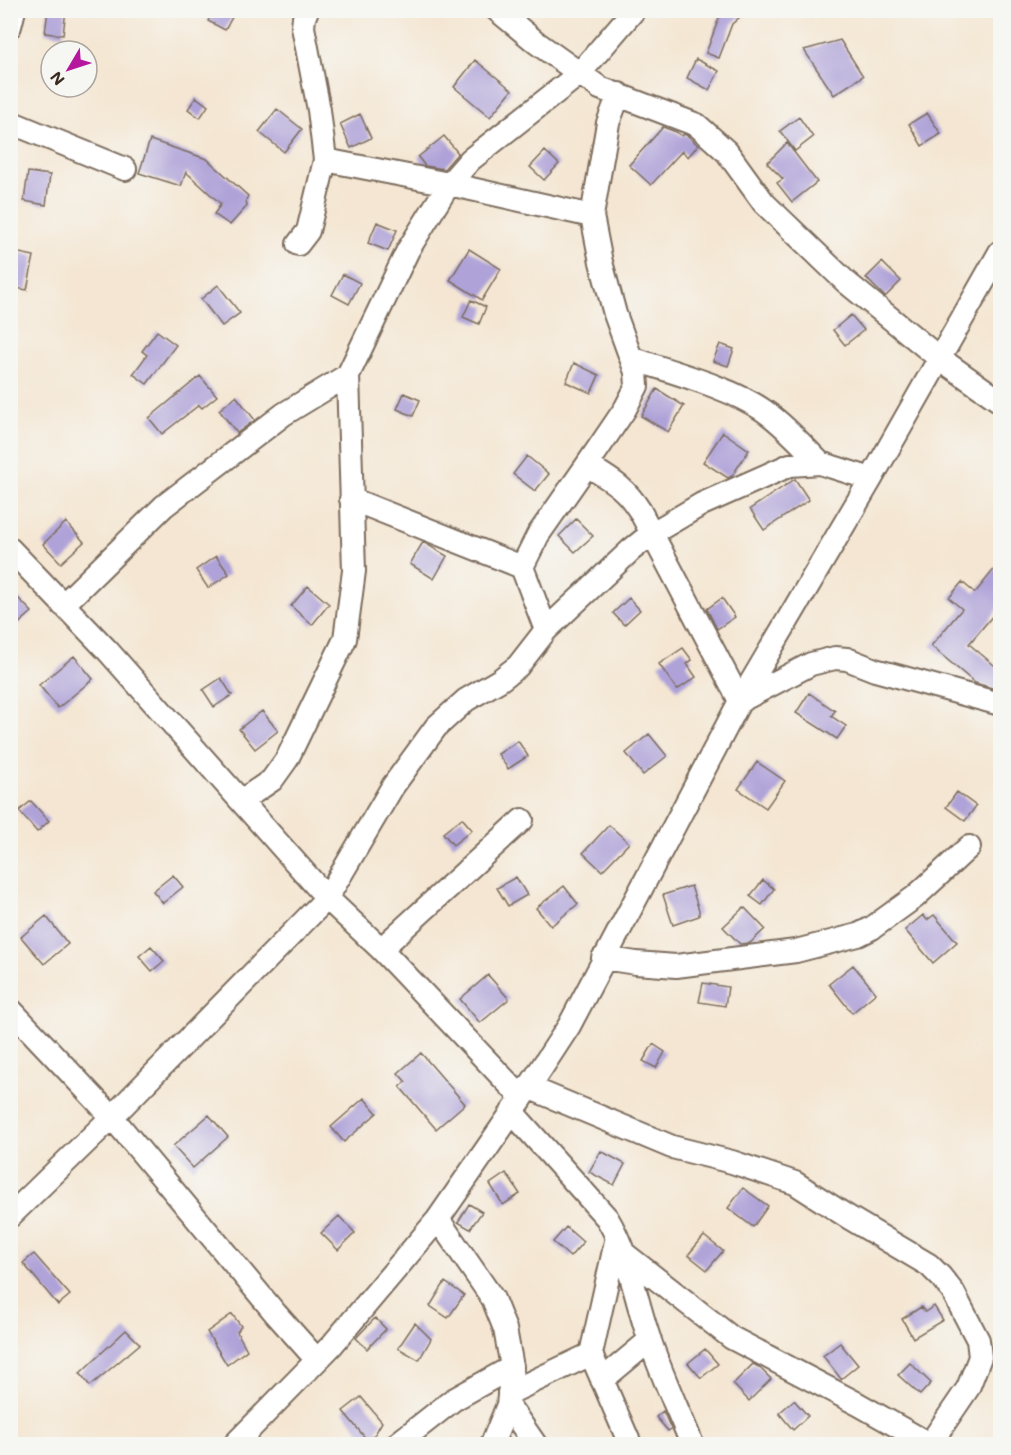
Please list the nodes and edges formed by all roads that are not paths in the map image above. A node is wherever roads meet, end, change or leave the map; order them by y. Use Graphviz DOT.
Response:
graph roads {
  1 [pos="14,10"];
  2 [pos="307,10"];
  3 [pos="497,10"];
  4 [pos="634,10"];
  5 [pos="10,26"];
  6 [pos="579,74"];
  7 [pos="620,94"];
  8 [pos="10,122"];
  9 [pos="325,160"];
  10 [pos="125,169"];
  11 [pos="449,184"];
  12 [pos="592,216"];
  13 [pos="298,244"];
  14 [pos="1000,252"];
  15 [pos="631,358"];
  16 [pos="939,358"];
  17 [pos="348,375"];
  18 [pos="1000,401"];
  19 [pos="820,463"];
  20 [pos="587,465"];
  21 [pos="871,479"];
  22 [pos="351,499"];
  23 [pos="651,534"];
  24 [pos="10,549"];
  25 [pos="522,567"];
  26 [pos="63,605"];
  27 [pos="546,630"];
  28 [pos="740,701"];
  29 [pos="1000,704"];
  30 [pos="240,801"];
  31 [pos="522,820"];
  32 [pos="969,847"];
  33 [pos="327,898"];
  34 [pos="381,950"];
  35 [pos="603,958"];
  36 [pos="10,1009"];
  37 [pos="521,1099"];
  38 [pos="112,1117"];
  39 [pos="10,1216"];
  40 [pos="438,1219"];
  41 [pos="622,1246"];
  42 [pos="650,1340"];
  43 [pos="591,1354"];
  44 [pos="317,1360"];
  45 [pos="512,1366"];
  46 [pos="602,1380"];
  47 [pos="509,1399"];
  48 [pos="235,1444"];
  49 [pos="397,1444"];
  50 [pos="492,1444"];
  51 [pos="535,1444"];
  52 [pos="630,1444"];
  53 [pos="692,1444"];
  54 [pos="929,1444"];
  1 -- 5 [label="street"];
  2 -- 9 [label="street"];
  3 -- 6 [label="street"];
  4 -- 6 [label="street"];
  6 -- 7 [label="street"];
  6 -- 11 [label="street"];
  7 -- 12 [label="street"];
  7 -- 16 [label="street"];
  8 -- 10 [label="street"];
  9 -- 11 [label="street"];
  9 -- 13 [label="street"];
  11 -- 12 [label="street"];
  11 -- 17 [label="street"];
  12 -- 15 [label="street"];
  14 -- 16 [label="street"];
  15 -- 19 [label="street"];
  15 -- 20 [label="street"];
  16 -- 18 [label="street"];
  16 -- 21 [label="street"];
  17 -- 22 [label="street"];
  17 -- 26 [label="street"];
  19 -- 21 [label="street"];
  19 -- 23 [label="street"];
  20 -- 23 [label="street"];
  20 -- 25 [label="street"];
  21 -- 28 [label="street"];
  22 -- 25 [label="street"];
  22 -- 30 [label="street"];
  23 -- 27 [label="street"];
  23 -- 28 [label="street"];
  24 -- 26 [label="street"];
  25 -- 27 [label="street"];
  26 -- 30 [label="street"];
  27 -- 33 [label="street"];
  28 -- 29 [label="street"];
  28 -- 35 [label="street"];
  30 -- 33 [label="street"];
  31 -- 34 [label="street"];
  32 -- 35 [label="street"];
  33 -- 34 [label="street"];
  33 -- 38 [label="street"];
  34 -- 37 [label="street"];
  35 -- 37 [label="street"];
  36 -- 38 [label="street"];
  37 -- 40 [label="street"];
  37 -- 41 [label="street"];
  37 -- 54 [label="street"];
  38 -- 39 [label="street"];
  38 -- 44 [label="street"];
  40 -- 44 [label="street"];
  40 -- 45 [label="street"];
  41 -- 42 [label="street"];
  41 -- 43 [label="street"];
  41 -- 54 [label="street"];
  42 -- 46 [label="street"];
  42 -- 53 [label="street"];
  43 -- 46 [label="street"];
  43 -- 47 [label="street"];
  44 -- 48 [label="street"];
  45 -- 47 [label="street"];
  45 -- 49 [label="street"];
  46 -- 52 [label="street"];
  47 -- 50 [label="street"];
  47 -- 51 [label="street"];
}
